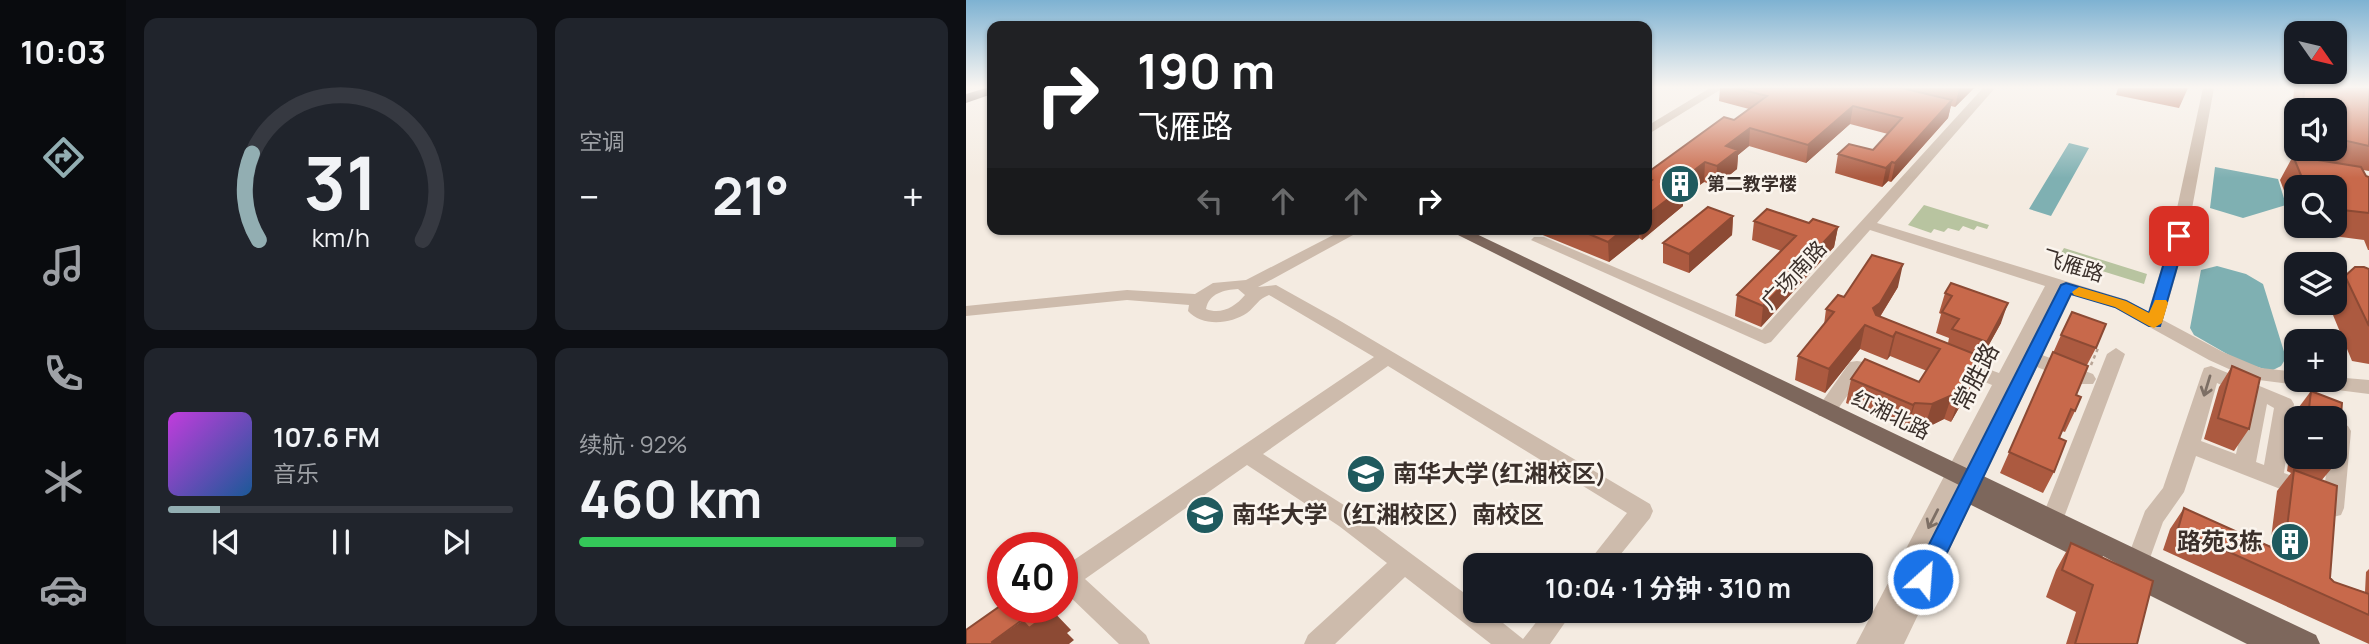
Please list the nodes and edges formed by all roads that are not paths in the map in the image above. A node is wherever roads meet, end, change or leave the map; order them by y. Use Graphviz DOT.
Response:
graph roads {
  1 [pos="1668,118"];
  2 [pos="1955,118"];
  3 [pos="2203,118"];
  4 [pos="1652,128"];
  5 [pos="1869,225"];
  6 [pos="1346,235"];
  7 [pos="1448,235"];
  8 [pos="1465,235"];
  9 [pos="1539,240"];
  10 [pos="2060,286"];
  11 [pos="1250,290"];
  12 [pos="1199,300"];
  13 [pos="966,311"];
  14 [pos="2154,323"];
  15 [pos="2116,354"];
  16 [pos="2025,356"];
  17 [pos="1387,357"];
  18 [pos="1941,358"];
  19 [pos="1857,367"];
  20 [pos="2284,377"];
  21 [pos="2086,379"];
  22 [pos="2010,385"];
  23 [pos="2347,385"];
  24 [pos="2369,387"];
  25 [pos="2259,393"];
  26 [pos="1826,411"];
  27 [pos="2189,445"];
  28 [pos="1247,454"];
  29 [pos="2244,468"];
  30 [pos="2337,469"];
  31 [pos="2273,477"];
  32 [pos="1961,483"];
  33 [pos="2334,501"];
  34 [pos="2052,520"];
  35 [pos="2331,527"];
  36 [pos="1608,553"];
  37 [pos="2138,562"];
  38 [pos="1404,563"];
  39 [pos="1078,572"];
  40 [pos="1078,592"];
  41 [pos="1551,623"];
  42 [pos="1137,644"];
  43 [pos="1317,644"];
  44 [pos="1512,644"];
  45 [pos="1534,644"];
  46 [pos="1869,644"];
  47 [pos="1891,644"];
  48 [pos="2274,644"];
  49 [pos="2307,644"];
  1 -- 4 [label="street"];
  2 -- 5 [label="street, 广场南路"];
  3 -- 14 [label="street"];
  5 -- 9 [label="street, 广场南路"];
  5 -- 10 [label="street, 飞雁路"];
  6 -- 11 [label="street"];
  7 -- 32 [label="main road, 红湘北路"];
  8 -- 26 [label="main road, 红湘北路"];
  10 -- 14 [label="street, 飞雁路"];
  10 -- 16 [label="street, 常胜路"];
  11 -- 12 [label="street"];
  11 -- 12 [label="street"];
  11 -- 17 [label="street"];
  12 -- 13 [label="street"];
  14 -- 20 [label="street, 飞雁路"];
  15 -- 34 [label="street"];
  16 -- 21 [label="street"];
  16 -- 22 [label="street, 常胜路"];
  17 -- 28 [label="street"];
  17 -- 36 [label="street"];
  18 -- 22 [label="street"];
  19 -- 26 [label="street"];
  22 -- 32 [label="street, 常胜路"];
  23 -- 24 [label="street"];
  25 -- 27 [label="street, one-way"];
  25 -- 29 [label="street"];
  25 -- 31 [label="street"];
  26 -- 32 [label="main road, 红湘北路"];
  27 -- 29 [label="street"];
  27 -- 37 [label="street"];
  28 -- 38 [label="street"];
  28 -- 39 [label="street"];
  29 -- 31 [label="street"];
  30 -- 33 [label="street"];
  31 -- 33 [label="street"];
  32 -- 34 [label="main road, 红湘北路"];
  32 -- 46 [label="street, 常胜路, one-way"];
  32 -- 47 [label="street, 常胜路"];
  32 -- 48 [label="main road, 红湘北路"];
  33 -- 35 [label="street"];
  34 -- 37 [label="main road, 红湘北路"];
  37 -- 49 [label="main road, 红湘北路"];
  38 -- 43 [label="street"];
  38 -- 44 [label="street"];
  40 -- 42 [label="street"];
  41 -- 45 [label="street"];
}
